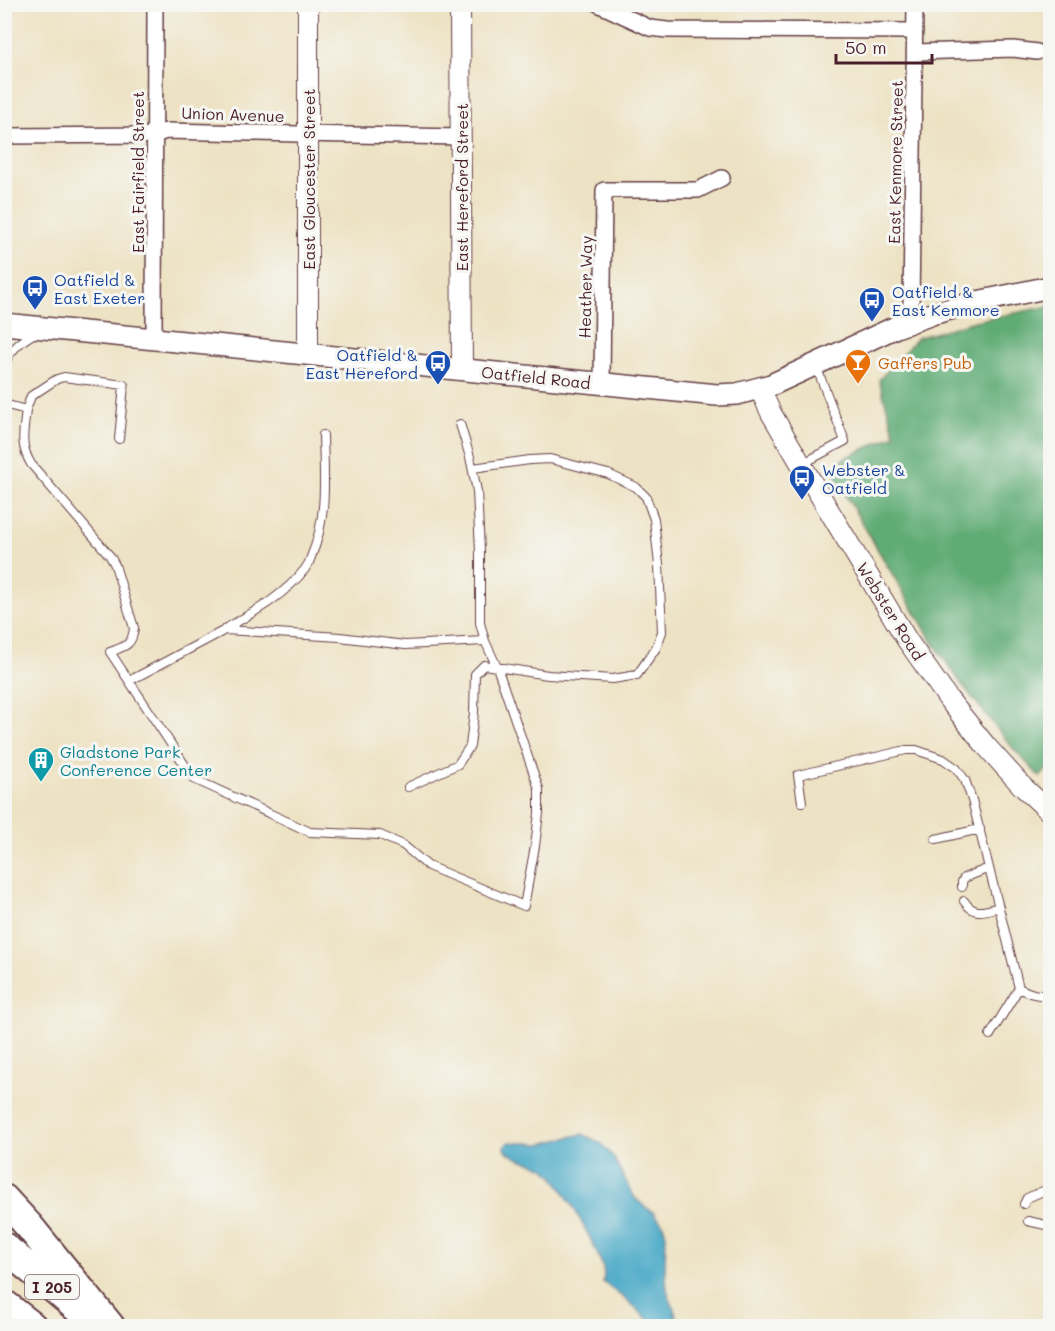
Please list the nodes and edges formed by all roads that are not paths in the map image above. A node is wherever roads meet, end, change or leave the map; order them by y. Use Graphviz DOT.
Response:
graph roads {
  1 [pos="155,4"];
  2 [pos="308,4"];
  3 [pos="460,4"];
  4 [pos="598,4"];
  5 [pos="915,4"];
  6 [pos="915,31"];
  7 [pos="915,51"];
  8 [pos="1037,52"];
  9 [pos="308,134"];
  10 [pos="155,135"];
  11 [pos="4,136"];
  12 [pos="461,136"];
  13 [pos="722,178"];
  14 [pos="1050,287"];
  15 [pos="913,321"];
  16 [pos="4,324"];
  17 [pos="46,328"];
  18 [pos="154,339"];
  19 [pos="308,354"];
  20 [pos="4,364"];
  21 [pos="816,365"];
  22 [pos="462,369"];
  23 [pos="602,384"];
  24 [pos="760,389"];
  25 [pos="4,404"];
  26 [pos="26,410"];
  27 [pos="460,424"];
  28 [pos="323,435"];
  29 [pos="119,439"];
  30 [pos="801,464"];
  31 [pos="472,468"];
  32 [pos="225,630"];
  33 [pos="485,641"];
  34 [pos="497,667"];
  35 [pos="129,681"];
  36 [pos="408,787"];
  37 [pos="802,802"];
  38 [pos="1050,812"];
  39 [pos="980,829"];
  40 [pos="936,839"];
  41 [pos="989,868"];
  42 [pos="962,887"];
  43 [pos="964,901"];
  44 [pos="999,907"];
  45 [pos="1019,988"];
  46 [pos="1050,994"];
  47 [pos="990,1035"];
  48 [pos="1050,1188"];
  49 [pos="4,1199"];
  50 [pos="1024,1204"];
  51 [pos="1028,1221"];
  52 [pos="1050,1226"];
  53 [pos="4,1247"];
  54 [pos="4,1304"];
  55 [pos="32,1326"];
  56 [pos="100,1326"];
  57 [pos="110,1326"];
  1 -- 10 [label="street, East Fairfield Street"];
  2 -- 9 [label="street, East Gloucester Street"];
  3 -- 12 [label="street, East Hereford Street"];
  4 -- 6 [label="street"];
  5 -- 6 [label="street, East Kenmore Street"];
  6 -- 7 [label="street, East Kenmore Street"];
  7 -- 8 [label="street"];
  7 -- 15 [label="street, East Kenmore Street"];
  9 -- 10 [label="street, Union Avenue"];
  9 -- 12 [label="street, Union Avenue"];
  9 -- 19 [label="street, East Gloucester Street"];
  10 -- 11 [label="street, Union Avenue"];
  10 -- 18 [label="street, East Fairfield Street"];
  12 -- 22 [label="street, East Hereford Street"];
  13 -- 23 [label="street, Heather Way"];
  14 -- 15 [label="main road, Oatfield Road"];
  15 -- 21 [label="main road, Oatfield Road"];
  16 -- 17 [label="main road, Oatfield Road"];
  17 -- 18 [label="main road, Oatfield Road"];
  17 -- 20 [label="lane"];
  18 -- 19 [label="main road, Oatfield Road"];
  19 -- 22 [label="main road, Oatfield Road"];
  21 -- 24 [label="main road, Oatfield Road"];
  21 -- 30 [label="lane"];
  22 -- 23 [label="main road, Oatfield Road"];
  23 -- 24 [label="main road, Oatfield Road"];
  24 -- 30 [label="street, Webster Road"];
  25 -- 26 [label="lane"];
  26 -- 29 [label="lane"];
  26 -- 35 [label="lane"];
  27 -- 31 [label="lane"];
  28 -- 32 [label="lane"];
  30 -- 38 [label="street, Webster Road"];
  31 -- 33 [label="lane"];
  31 -- 34 [label="lane"];
  32 -- 33 [label="lane"];
  32 -- 35 [label="lane"];
  33 -- 34 [label="lane"];
  34 -- 35 [label="lane"];
  34 -- 36 [label="lane"];
  37 -- 39 [label="lane"];
  39 -- 40 [label="lane"];
  39 -- 41 [label="lane"];
  41 -- 42 [label="lane"];
  41 -- 44 [label="lane"];
  43 -- 44 [label="lane"];
  44 -- 45 [label="lane"];
  45 -- 46 [label="lane"];
  45 -- 47 [label="lane"];
  48 -- 50 [label="lane"];
  49 -- 57 [label="highway"];
  51 -- 52 [label="lane"];
  53 -- 56 [label="highway, I 205"];
  54 -- 55 [label="highway, I 205"];
}
